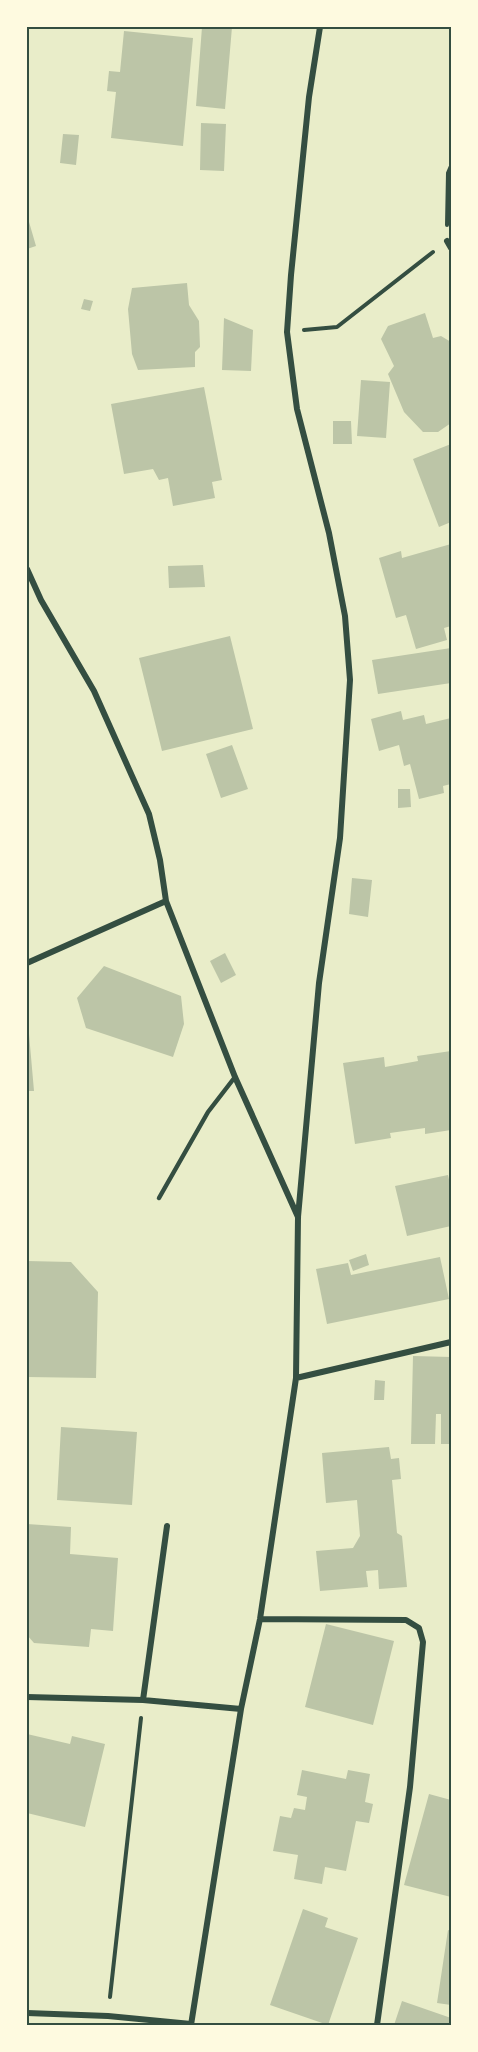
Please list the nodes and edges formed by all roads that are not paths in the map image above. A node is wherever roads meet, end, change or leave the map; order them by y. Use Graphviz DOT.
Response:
graph roads {
  1 [pos="320,27"];
  2 [pos="447,241"];
  3 [pos="451,248"];
  4 [pos="27,569"];
  5 [pos="166,901"];
  6 [pos="27,963"];
  7 [pos="235,1077"];
  8 [pos="159,1198"];
  9 [pos="298,1217"];
  10 [pos="451,1342"];
  11 [pos="296,1378"];
  12 [pos="167,1526"];
  13 [pos="260,1619"];
  14 [pos="27,1696"];
  15 [pos="143,1700"];
  16 [pos="241,1710"];
  17 [pos="27,2013"];
  18 [pos="191,2024"];
  19 [pos="377,2025"];
  1 -- 9 [label="street"];
  2 -- 3 [label="street"];
  4 -- 5 [label="street"];
  5 -- 6 [label="street"];
  5 -- 7 [label="street"];
  7 -- 8 [label="lane"];
  7 -- 9 [label="street"];
  9 -- 11 [label="street"];
  10 -- 11 [label="street"];
  11 -- 13 [label="street"];
  12 -- 15 [label="street"];
  13 -- 16 [label="street"];
  13 -- 19 [label="street"];
  14 -- 15 [label="street"];
  15 -- 16 [label="street"];
  16 -- 18 [label="street"];
  17 -- 18 [label="street"];
}
